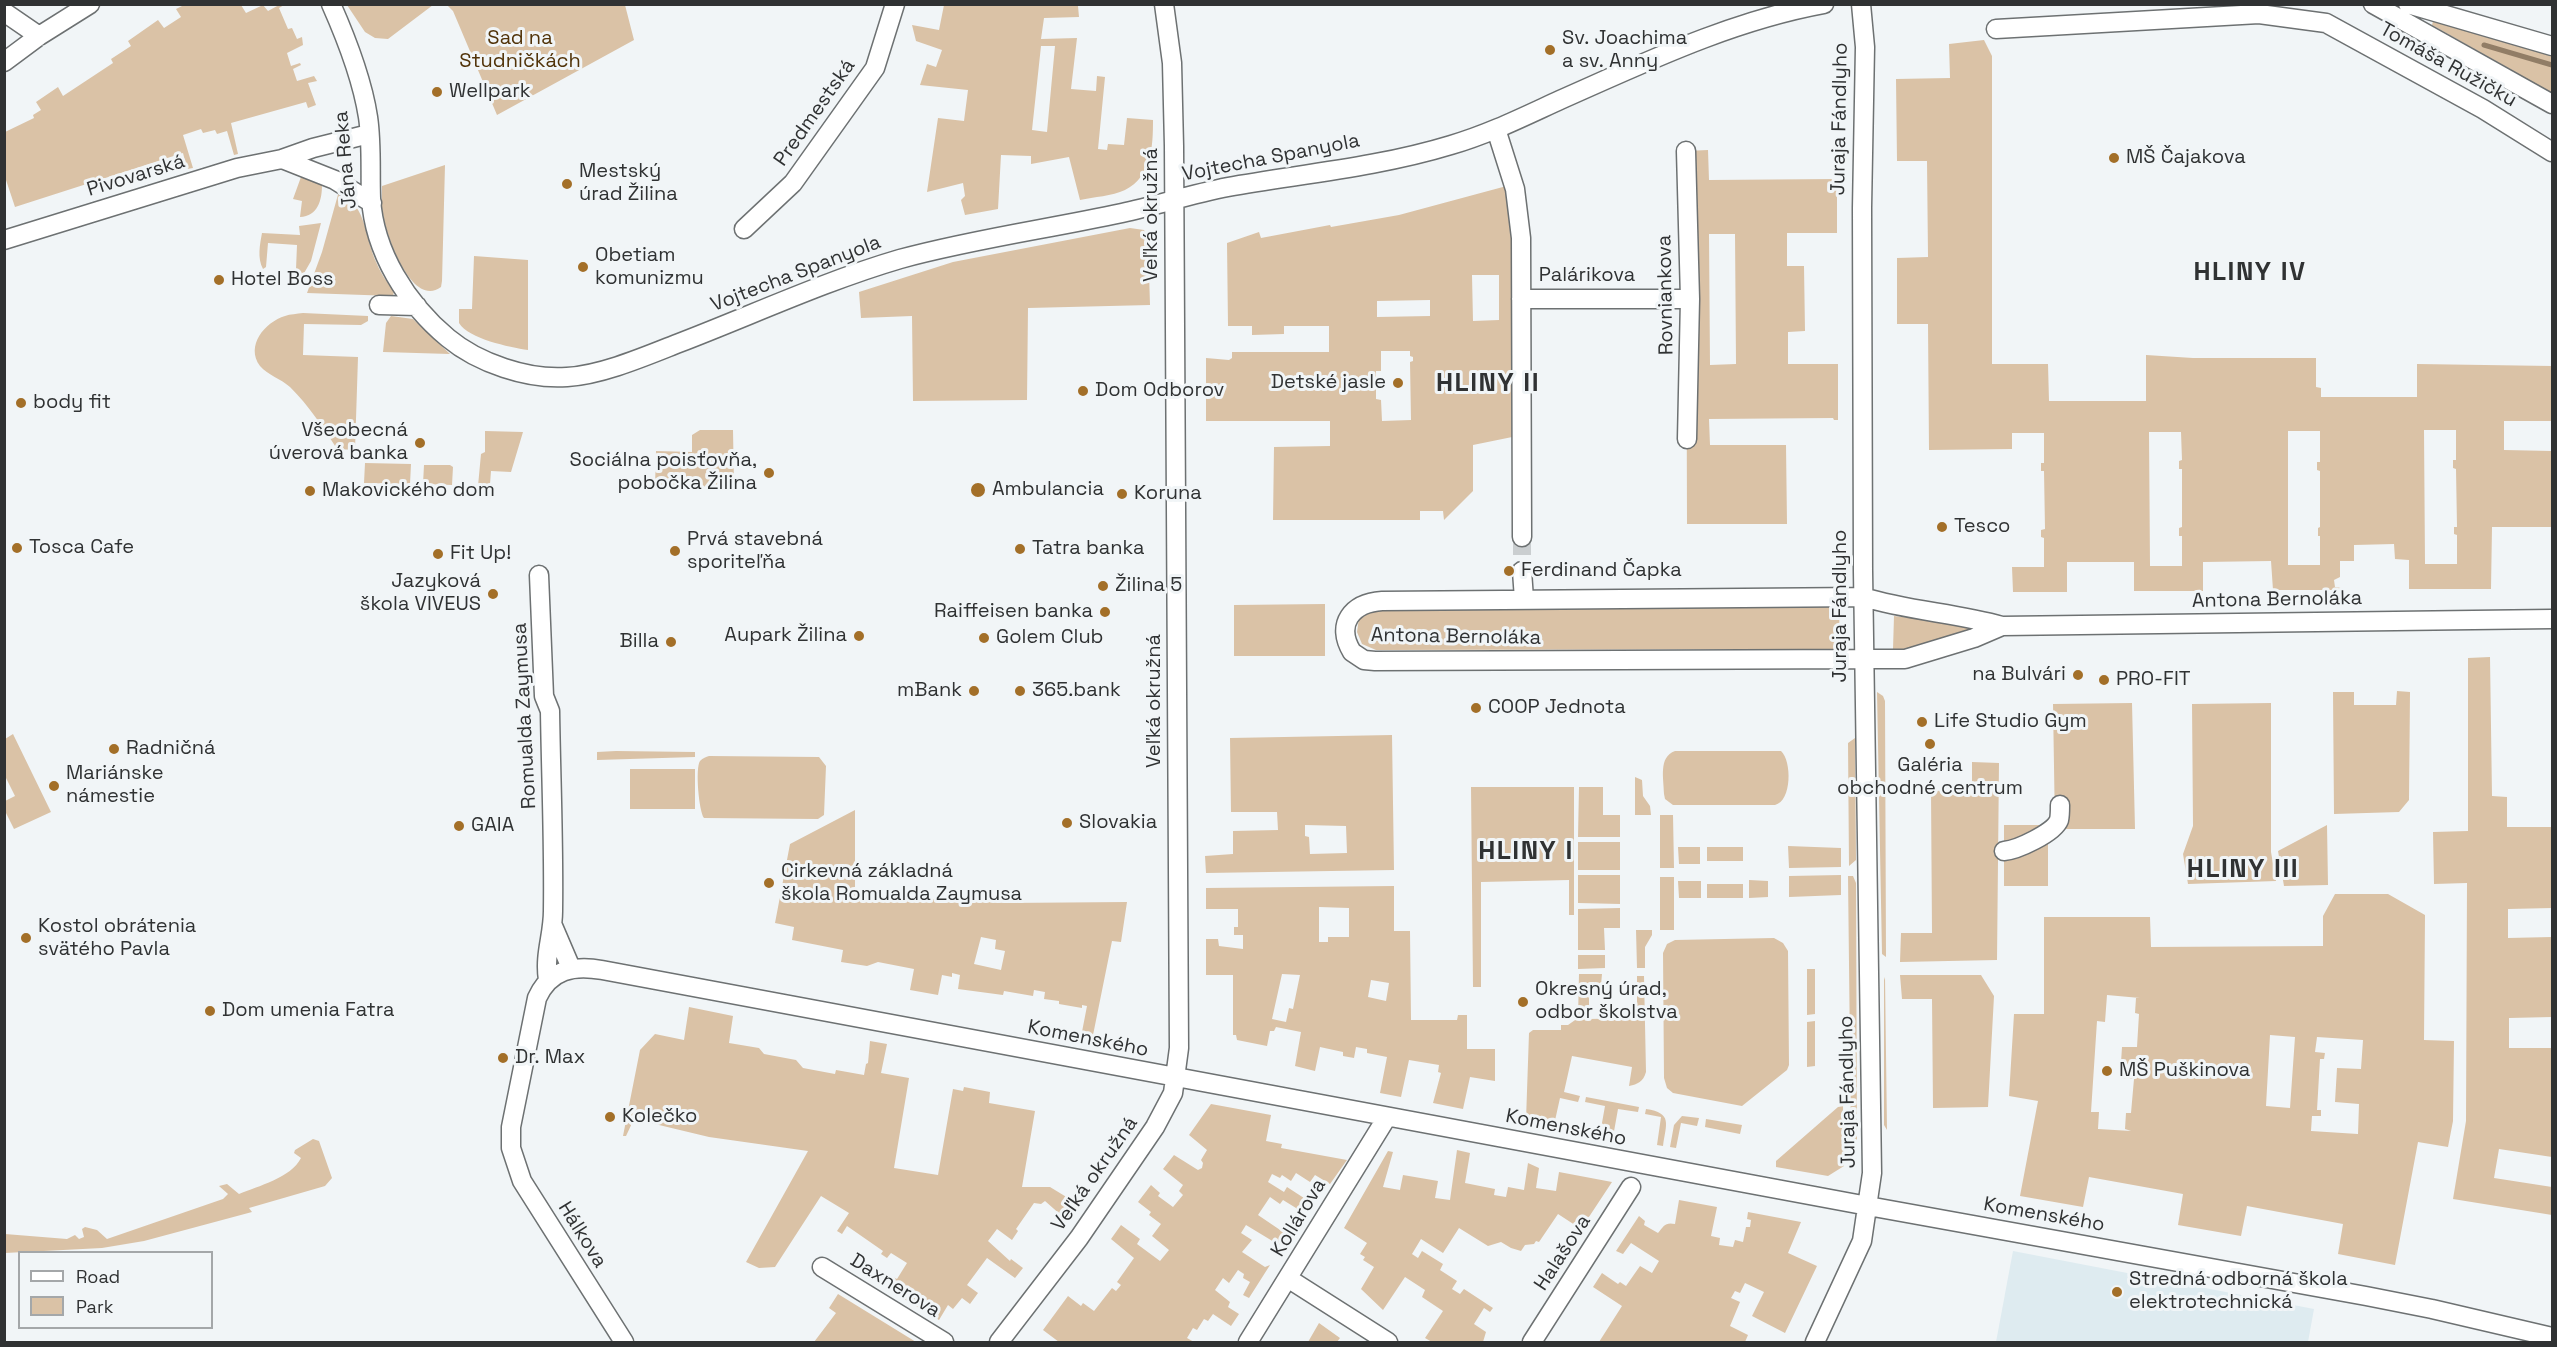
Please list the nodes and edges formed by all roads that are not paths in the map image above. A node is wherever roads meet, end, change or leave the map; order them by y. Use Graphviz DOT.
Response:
graph roads {
  1 [pos="90,4"];
  2 [pos="331,4"];
  3 [pos="895,4"];
  4 [pos="1164,4"];
  5 [pos="1824,4"];
  6 [pos="1862,4"];
  7 [pos="2373,4"];
  8 [pos="2408,4"];
  9 [pos="4,12"];
  10 [pos="1996,29"];
  11 [pos="39,36"];
  12 [pos="2553,46"];
  13 [pos="4,62"];
  14 [pos="2553,104"];
  15 [pos="1496,129"];
  16 [pos="369,134"];
  17 [pos="1686,151"];
  18 [pos="2553,152"];
  19 [pos="282,159"];
  20 [pos="1174,200"];
  21 [pos="372,203"];
  22 [pos="744,230"];
  23 [pos="4,240"];
  24 [pos="1521,299"];
  25 [pos="1690,299"];
  26 [pos="379,305"];
  27 [pos="417,306"];
  28 [pos="1687,439"];
  29 [pos="1522,537"];
  30 [pos="1522,571"];
  31 [pos="539,575"];
  32 [pos="1863,597"];
  33 [pos="1524,599"];
  34 [pos="2553,619"];
  35 [pos="2002,626"];
  36 [pos="1864,659"];
  37 [pos="2060,805"];
  38 [pos="2004,851"];
  39 [pos="553,926"];
  40 [pos="571,968"];
  41 [pos="548,980"];
  42 [pos="1176,1078"];
  43 [pos="1387,1117"];
  44 [pos="511,1148"];
  45 [pos="1631,1187"];
  46 [pos="1868,1206"];
  47 [pos="822,1267"];
  48 [pos="1289,1279"];
  49 [pos="2553,1337"];
  50 [pos="624,1342"];
  51 [pos="944,1342"];
  52 [pos="999,1342"];
  53 [pos="1248,1342"];
  54 [pos="1388,1342"];
  55 [pos="1532,1342"];
  56 [pos="1815,1342"];
  1 -- 11 [label="street"];
  2 -- 16 [label="street, Jána Reka"];
  3 -- 22 [label="street, Predmestská"];
  4 -- 20 [label="street, Veľká okružná"];
  5 -- 15 [label="street, Vojtecha Spanyola"];
  6 -- 32 [label="street, Juraja Fándlyho"];
  7 -- 14 [label="street"];
  8 -- 12 [label="street"];
  9 -- 11 [label="street"];
  10 -- 18 [label="street, Tomáša Ružičku"];
  11 -- 13 [label="street"];
  15 -- 20 [label="street, Vojtecha Spanyola"];
  15 -- 24 [label="street"];
  16 -- 19 [label="street, Pivovarská"];
  16 -- 21 [label="street, Jána Reka"];
  17 -- 25 [label="street, Rovniankova"];
  19 -- 21 [label="street"];
  19 -- 23 [label="street, Pivovarská"];
  20 -- 27 [label="street, Vojtecha Spanyola"];
  20 -- 42 [label="street, Veľká okružná"];
  21 -- 27 [label="street, Jána Reka"];
  24 -- 25 [label="street, Palárikova"];
  24 -- 29 [label="street"];
  25 -- 28 [label="street, Rovniankova"];
  26 -- 27 [label="street"];
  30 -- 33 [label="street"];
  31 -- 39 [label="street, Romualda Zaymusa"];
  32 -- 33 [label="street, Antona Bernoláka"];
  32 -- 35 [label="street, Antona Bernoláka"];
  32 -- 36 [label="street, Juraja Fándlyho"];
  33 -- 36 [label="street, Antona Bernoláka"];
  34 -- 35 [label="street, Antona Bernoláka"];
  35 -- 36 [label="street, Antona Bernoláka"];
  36 -- 46 [label="street, Juraja Fándlyho"];
  37 -- 38 [label="street"];
  39 -- 40 [label="street, Romualda Zaymusa"];
  39 -- 41 [label="street, Romualda Zaymusa"];
  40 -- 41 [label="street"];
  40 -- 42 [label="street, Komenského"];
  41 -- 44 [label="street, Romualda Zaymusa"];
  42 -- 43 [label="street, Komenského"];
  42 -- 52 [label="street, Veľká okružná"];
  43 -- 46 [label="street, Komenského"];
  43 -- 48 [label="street, Kollárova"];
  44 -- 50 [label="street, Hálkova"];
  45 -- 55 [label="street, Halašova"];
  46 -- 49 [label="street, Komenského"];
  46 -- 56 [label="street, Juraja Fándlyho"];
  47 -- 51 [label="street, Daxnerova"];
  48 -- 53 [label="street, Kollárova"];
  48 -- 54 [label="street"];
}
